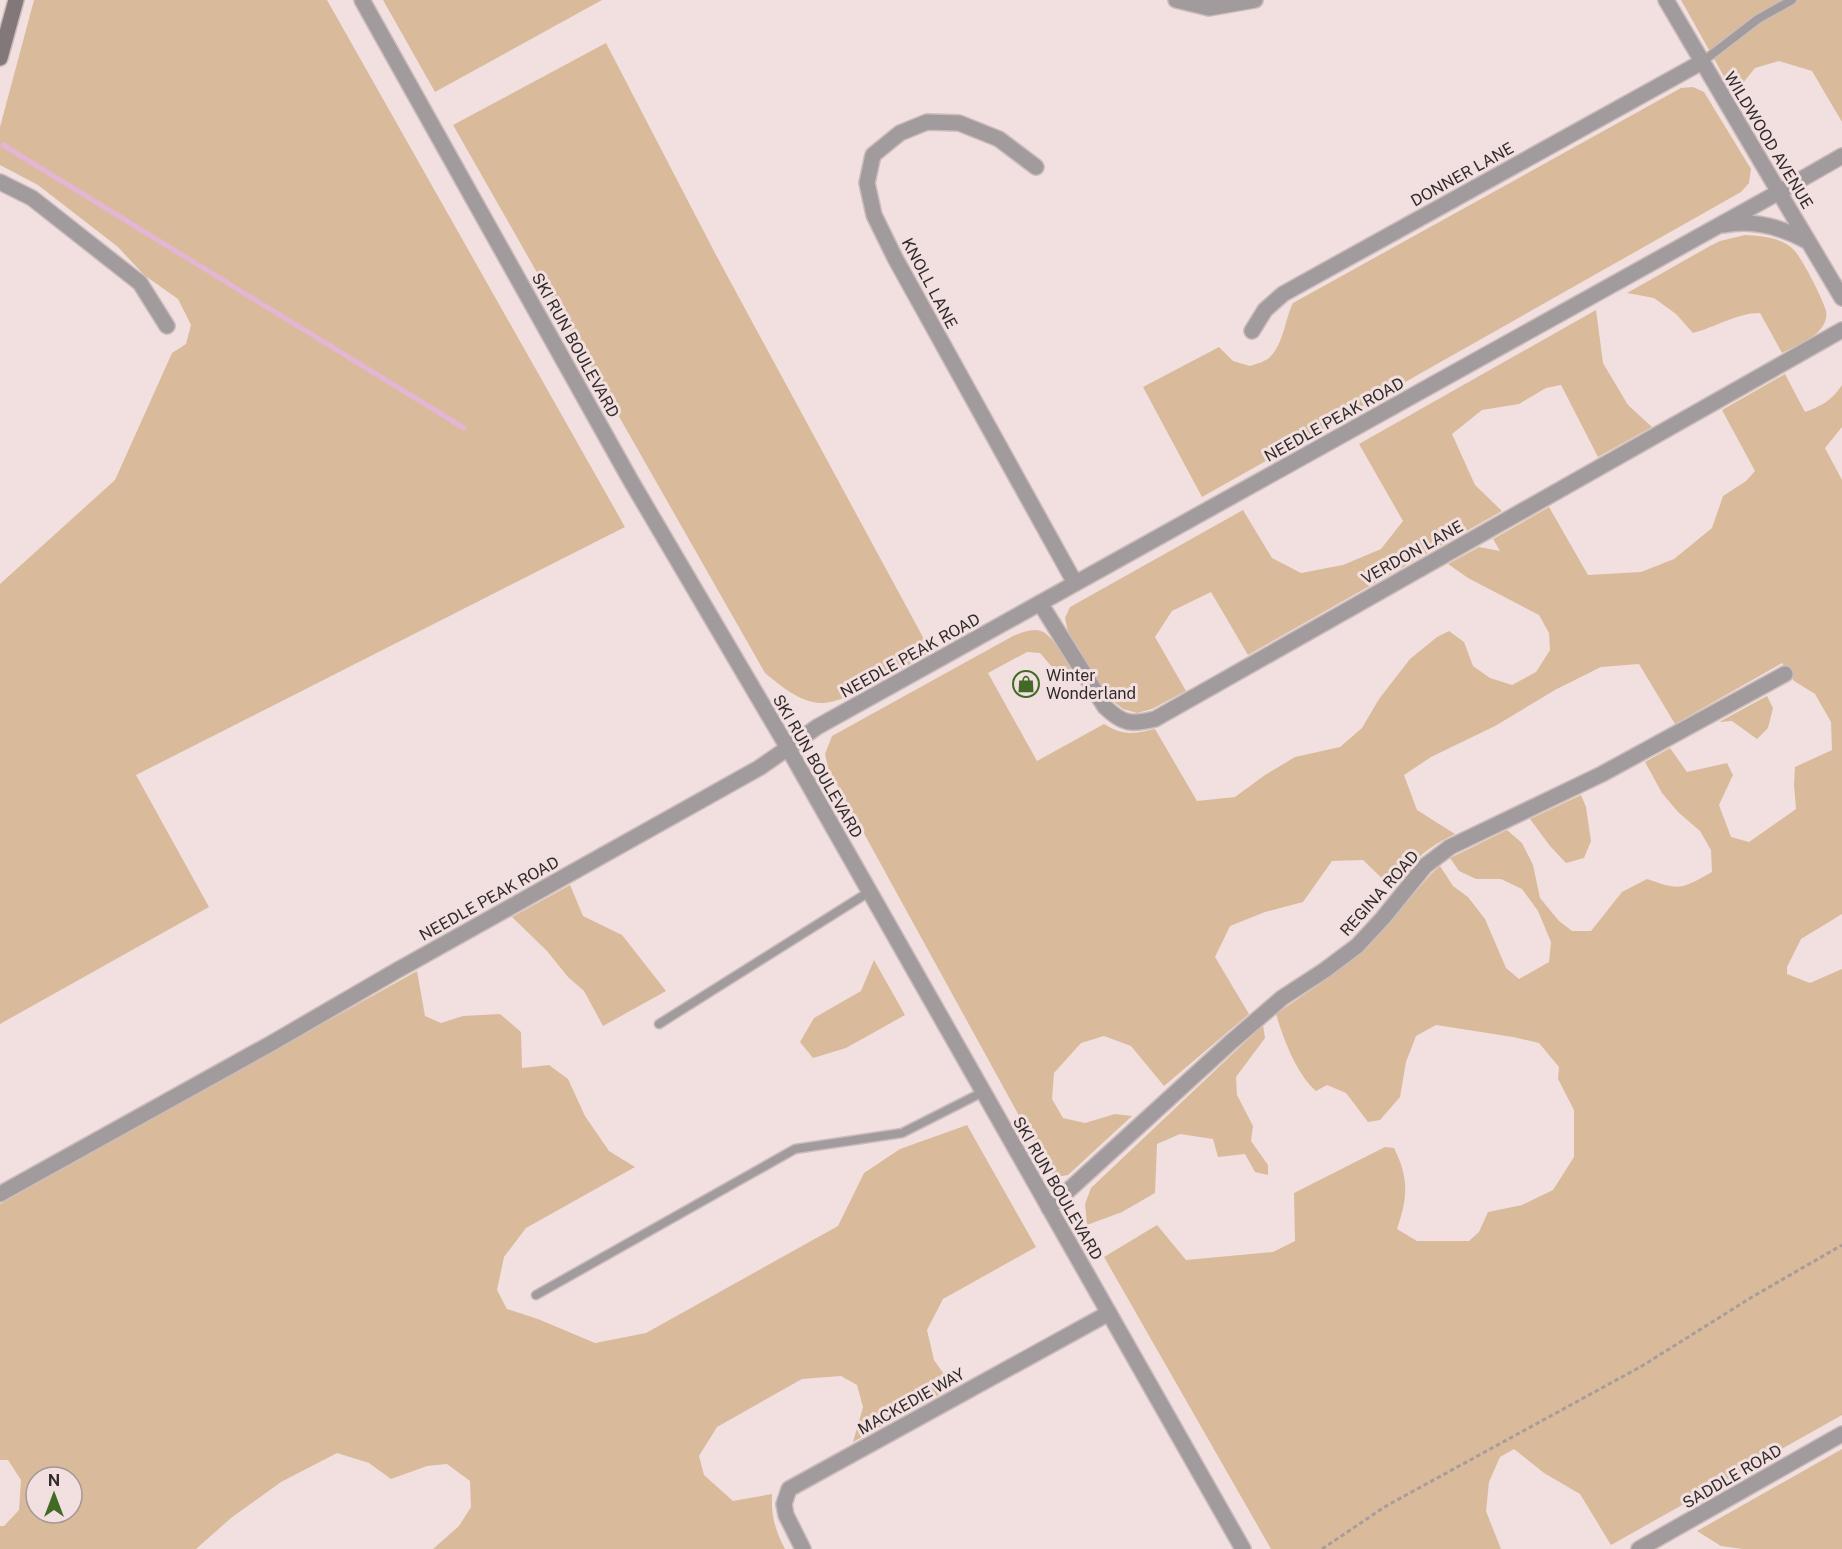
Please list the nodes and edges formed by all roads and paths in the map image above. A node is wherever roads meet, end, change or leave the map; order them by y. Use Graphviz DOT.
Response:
graph roads {
  1 [pos="16,0"];
  2 [pos="362,0"];
  3 [pos="1176,0"];
  4 [pos="1256,0"];
  5 [pos="1666,0"];
  6 [pos="1792,0"];
  7 [pos="0,58"];
  8 [pos="1702,62"];
  9 [pos="1842,156"];
  10 [pos="1036,167"];
  11 [pos="0,182"];
  12 [pos="1779,192"];
  13 [pos="1718,226"];
  14 [pos="1808,241"];
  15 [pos="1842,298"];
  16 [pos="167,326"];
  17 [pos="1842,330"];
  18 [pos="1252,332"];
  19 [pos="1075,584"];
  20 [pos="1040,603"];
  21 [pos="1785,674"];
  22 [pos="788,748"];
  23 [pos="869,892"];
  24 [pos="659,1024"];
  25 [pos="983,1092"];
  26 [pos="0,1194"];
  27 [pos="1049,1208"];
  28 [pos="1842,1245"];
  29 [pos="536,1295"];
  30 [pos="1108,1313"];
  31 [pos="1842,1434"];
  32 [pos="803,1549"];
  33 [pos="1243,1549"];
  34 [pos="1322,1549"];
  35 [pos="1639,1549"];
  1 -- 7 [label="main road"];
  2 -- 22 [label="street, SKI RUN BOULEVARD"];
  3 -- 4 [label="street"];
  5 -- 8 [label="street, WILDWOOD AVENUE"];
  6 -- 8 [label="lane"];
  8 -- 12 [label="street, WILDWOOD AVENUE"];
  8 -- 18 [label="street, DONNER LANE"];
  9 -- 12 [label="street, NEEDLE PEAK ROAD"];
  10 -- 19 [label="street, KNOLL LANE"];
  11 -- 16 [label="street"];
  12 -- 13 [label="street, NEEDLE PEAK ROAD"];
  12 -- 14 [label="street, WILDWOOD AVENUE"];
  13 -- 14 [label="street"];
  13 -- 19 [label="street, NEEDLE PEAK ROAD"];
  14 -- 15 [label="street, WILDWOOD AVENUE"];
  17 -- 20 [label="street, VERDON LANE"];
  19 -- 20 [label="street, NEEDLE PEAK ROAD"];
  20 -- 22 [label="street, NEEDLE PEAK ROAD"];
  21 -- 27 [label="street, REGINA ROAD"];
  22 -- 23 [label="street, SKI RUN BOULEVARD"];
  22 -- 26 [label="street, NEEDLE PEAK ROAD"];
  23 -- 24 [label="lane"];
  23 -- 25 [label="street, SKI RUN BOULEVARD"];
  25 -- 27 [label="street, SKI RUN BOULEVARD"];
  25 -- 29 [label="lane"];
  27 -- 30 [label="street, SKI RUN BOULEVARD"];
  28 -- 34 [label="path"];
  30 -- 32 [label="street, MACKEDIE WAY"];
  30 -- 33 [label="street, SKI RUN BOULEVARD"];
  31 -- 35 [label="street, SADDLE ROAD"];
}
